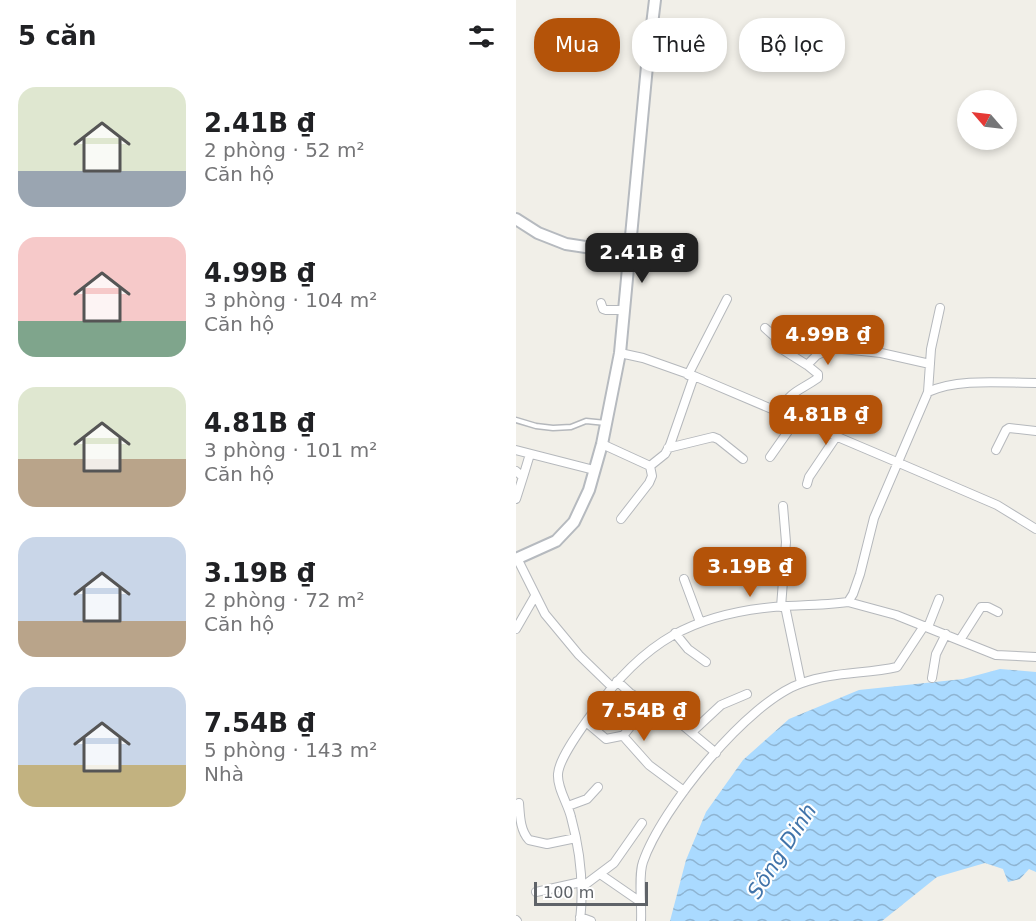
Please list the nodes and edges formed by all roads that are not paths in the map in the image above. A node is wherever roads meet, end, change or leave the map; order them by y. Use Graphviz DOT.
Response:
graph roads {
  1 [pos="655,0"];
  2 [pos="516,219"];
  3 [pos="630,254"];
  4 [pos="728,299"];
  5 [pos="601,303"];
  6 [pos="940,308"];
  7 [pos="624,310"];
  8 [pos="765,328"];
  9 [pos="620,353"];
  10 [pos="930,364"];
  11 [pos="807,365"];
  12 [pos="691,376"];
  13 [pos="1036,383"];
  14 [pos="928,392"];
  15 [pos="778,412"];
  16 [pos="516,420"];
  17 [pos="796,420"];
  18 [pos="606,423"];
  19 [pos="1036,431"];
  20 [pos="836,437"];
  21 [pos="602,444"];
  22 [pos="668,448"];
  23 [pos="516,450"];
  24 [pos="996,450"];
  25 [pos="530,454"];
  26 [pos="770,457"];
  27 [pos="743,459"];
  28 [pos="899,463"];
  29 [pos="650,466"];
  30 [pos="594,470"];
  31 [pos="519,474"];
  32 [pos="807,484"];
  33 [pos="516,498"];
  34 [pos="783,506"];
  35 [pos="621,519"];
  36 [pos="1036,530"];
  37 [pos="517,558"];
  38 [pos="684,579"];
  39 [pos="536,596"];
  40 [pos="939,598"];
  41 [pos="848,602"];
  42 [pos="783,607"];
  43 [pos="998,612"];
  44 [pos="700,622"];
  45 [pos="926,626"];
  46 [pos="516,629"];
  47 [pos="675,633"];
  48 [pos="946,634"];
  49 [pos="960,640"];
  50 [pos="1036,657"];
  51 [pos="706,662"];
  52 [pos="932,678"];
  53 [pos="801,683"];
  54 [pos="615,684"];
  55 [pos="747,694"];
  56 [pos="648,704"];
  57 [pos="586,722"];
  58 [pos="692,732"];
  59 [pos="623,736"];
  60 [pos="716,753"];
  61 [pos="598,787"];
  62 [pos="684,791"];
  63 [pos="519,803"];
  64 [pos="568,806"];
  65 [pos="642,823"];
  66 [pos="576,838"];
  67 [pos="600,874"];
  68 [pos="581,884"];
  69 [pos="536,892"];
  70 [pos="642,903"];
  71 [pos="580,919"];
  72 [pos="591,921"];
  73 [pos="641,921"];
  1 -- 3 [label="street"];
  2 -- 3 [label="street"];
  3 -- 7 [label="street"];
  4 -- 12 [label="street"];
  5 -- 7 [label="street"];
  6 -- 10 [label="street"];
  7 -- 9 [label="street"];
  8 -- 11 [label="street"];
  9 -- 12 [label="street"];
  9 -- 18 [label="street"];
  10 -- 11 [label="street"];
  10 -- 14 [label="street"];
  11 -- 15 [label="street"];
  12 -- 15 [label="street"];
  12 -- 22 [label="street"];
  13 -- 14 [label="street"];
  14 -- 28 [label="street"];
  15 -- 17 [label="street"];
  16 -- 18 [label="lane"];
  17 -- 20 [label="street"];
  17 -- 26 [label="street"];
  18 -- 21 [label="street"];
  19 -- 24 [label="street"];
  20 -- 28 [label="street"];
  20 -- 32 [label="street"];
  21 -- 29 [label="street"];
  21 -- 30 [label="street"];
  22 -- 27 [label="street"];
  22 -- 29 [label="street"];
  23 -- 25 [label="street"];
  25 -- 30 [label="street"];
  25 -- 31 [label="street"];
  28 -- 36 [label="street"];
  28 -- 41 [label="street"];
  29 -- 35 [label="street"];
  30 -- 37 [label="street"];
  31 -- 33 [label="street"];
  34 -- 42 [label="street"];
  37 -- 39 [label="street"];
  38 -- 44 [label="street"];
  39 -- 46 [label="street"];
  39 -- 54 [label="street"];
  40 -- 45 [label="street"];
  41 -- 42 [label="street"];
  41 -- 45 [label="street"];
  42 -- 44 [label="street"];
  42 -- 53 [label="street"];
  43 -- 49 [label="street"];
  44 -- 47 [label="street"];
  45 -- 48 [label="street"];
  45 -- 53 [label="street"];
  47 -- 51 [label="street"];
  47 -- 54 [label="street"];
  48 -- 49 [label="street"];
  48 -- 52 [label="street"];
  49 -- 50 [label="street"];
  53 -- 60 [label="street"];
  54 -- 56 [label="street"];
  54 -- 57 [label="street"];
  55 -- 58 [label="street"];
  56 -- 58 [label="street"];
  56 -- 59 [label="street"];
  57 -- 59 [label="street"];
  57 -- 64 [label="street"];
  58 -- 60 [label="street"];
  59 -- 62 [label="street"];
  60 -- 62 [label="street"];
  61 -- 64 [label="street"];
  62 -- 70 [label="street"];
  63 -- 66 [label="street"];
  64 -- 66 [label="street"];
  65 -- 67 [label="street"];
  66 -- 68 [label="street"];
  67 -- 68 [label="street"];
  67 -- 70 [label="street"];
  68 -- 69 [label="street"];
  68 -- 71 [label="street"];
  70 -- 73 [label="street"];
  71 -- 72 [label="street"];
}
